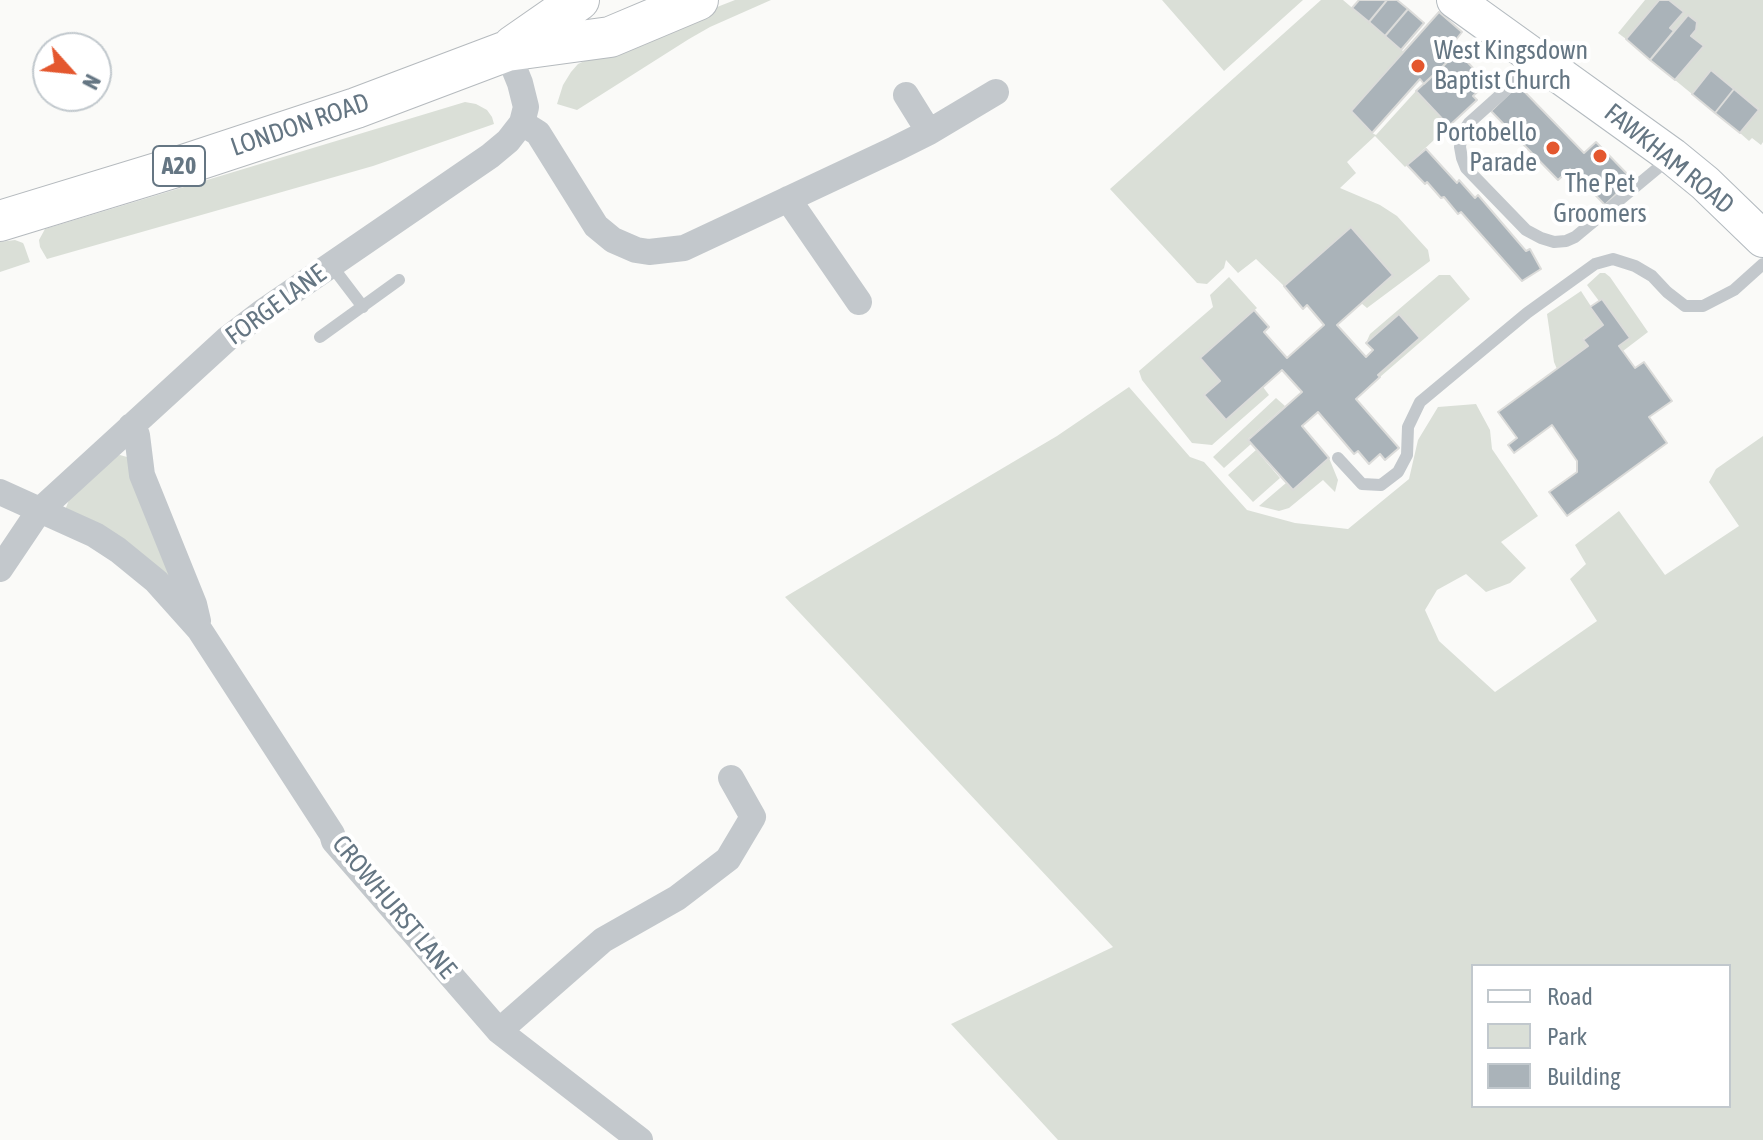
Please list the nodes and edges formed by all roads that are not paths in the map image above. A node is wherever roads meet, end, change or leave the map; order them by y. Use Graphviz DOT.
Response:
graph roads {
  1 [pos="579,0"];
  2 [pos="698,0"];
  3 [pos="1455,0"];
  4 [pos="507,51"];
  5 [pos="1539,60"];
  6 [pos="996,92"];
  7 [pos="906,95"];
  8 [pos="522,123"];
  9 [pos="929,132"];
  10 [pos="1672,156"];
  11 [pos="788,199"];
  12 [pos="0,221"];
  13 [pos="1763,239"];
  14 [pos="1763,264"];
  15 [pos="331,265"];
  16 [pos="399,280"];
  17 [pos="859,302"];
  18 [pos="363,307"];
  19 [pos="320,337"];
  20 [pos="131,426"];
  21 [pos="1338,458"];
  22 [pos="0,492"];
  23 [pos="39,511"];
  24 [pos="0,569"];
  25 [pos="199,629"];
  26 [pos="731,778"];
  27 [pos="499,1031"];
  28 [pos="640,1140"];
  1 -- 4 [label="main road, LONDON ROAD / A20"];
  2 -- 4 [label="main road, LONDON ROAD / A20"];
  3 -- 5 [label="street, FAWKHAM ROAD"];
  4 -- 8 [label="street"];
  4 -- 12 [label="main road, LONDON ROAD / A20"];
  5 -- 10 [label="street, FAWKHAM ROAD"];
  5 -- 10 [label="lane"];
  6 -- 9 [label="street"];
  7 -- 9 [label="street"];
  8 -- 11 [label="street"];
  8 -- 15 [label="street, FORGE LANE"];
  9 -- 11 [label="street"];
  10 -- 13 [label="street, FAWKHAM ROAD"];
  11 -- 17 [label="street"];
  14 -- 21 [label="lane"];
  15 -- 18 [label="lane"];
  15 -- 20 [label="street, FORGE LANE"];
  16 -- 18 [label="lane"];
  18 -- 19 [label="lane"];
  20 -- 23 [label="street, FORGE LANE"];
  20 -- 25 [label="street, CROWHURST LANE"];
  22 -- 23 [label="street, CROWHURST LANE"];
  23 -- 24 [label="street, FORGE LANE"];
  23 -- 25 [label="street, CROWHURST LANE"];
  25 -- 27 [label="street, CROWHURST LANE"];
  26 -- 27 [label="street"];
  27 -- 28 [label="street, CROWHURST LANE"];
}
